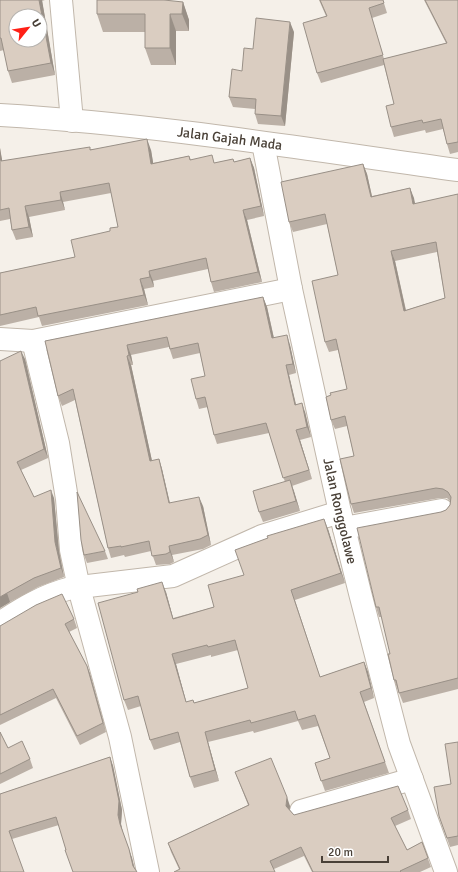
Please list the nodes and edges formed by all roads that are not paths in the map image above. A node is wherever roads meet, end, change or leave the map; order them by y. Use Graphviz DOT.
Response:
graph roads {
  1 [pos="61,0"];
  2 [pos="0,115"];
  3 [pos="72,121"];
  4 [pos="263,143"];
  5 [pos="458,170"];
  6 [pos="292,289"];
  7 [pos="0,339"];
  8 [pos="33,341"];
  9 [pos="442,510"];
  10 [pos="342,520"];
  11 [pos="79,588"];
  12 [pos="0,623"];
  13 [pos="412,779"];
  14 [pos="301,811"];
  15 [pos="148,872"];
  16 [pos="446,872"];
  1 -- 3 [label="street"];
  2 -- 3 [label="street, Jalan Gajah Mada"];
  3 -- 4 [label="street, Jalan Gajah Mada"];
  4 -- 5 [label="street, Jalan Gajah Mada"];
  4 -- 6 [label="street, Jalan Ronggolawe"];
  6 -- 8 [label="street"];
  6 -- 10 [label="street, Jalan Ronggolawe"];
  7 -- 8 [label="street"];
  8 -- 11 [label="street"];
  9 -- 10 [label="street"];
  10 -- 11 [label="street"];
  10 -- 13 [label="street, Jalan Ronggolawe"];
  11 -- 12 [label="street"];
  11 -- 15 [label="street"];
  13 -- 14 [label="street"];
  13 -- 16 [label="street, Jalan Ronggolawe"];
}
